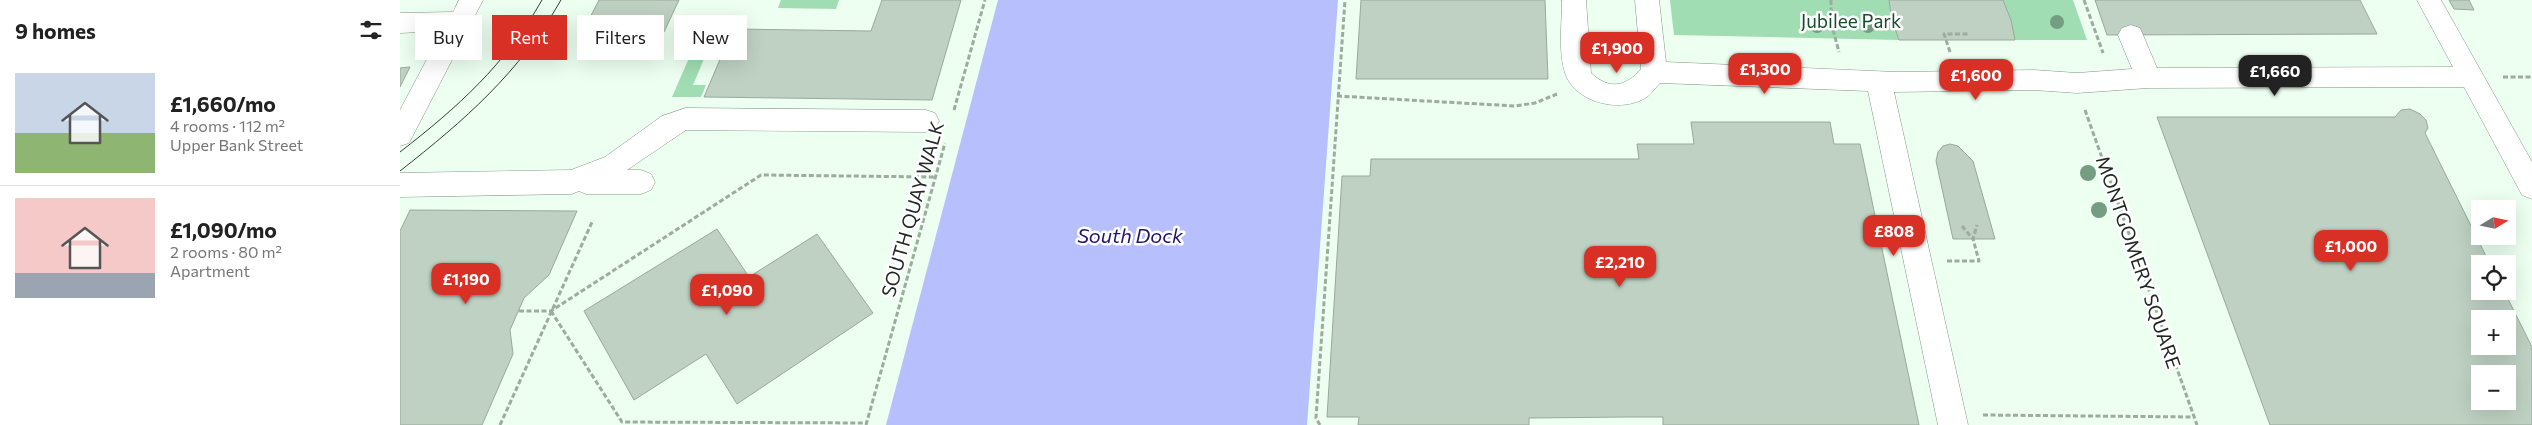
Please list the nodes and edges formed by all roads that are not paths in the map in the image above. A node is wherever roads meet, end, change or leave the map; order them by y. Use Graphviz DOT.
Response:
graph roads {
  1 [pos="1574,0"];
  2 [pos="1647,0"];
  3 [pos="2429,0"];
  4 [pos="466,10"];
  5 [pos="400,23"];
  6 [pos="2131,35"];
  7 [pos="1654,72"];
  8 [pos="2472,77"];
  9 [pos="2148,78"];
  10 [pos="1878,80"];
  11 [pos="926,122"];
  12 [pos="400,135"];
  13 [pos="572,182"];
  14 [pos="641,182"];
  15 [pos="400,185"];
  16 [pos="2532,188"];
  17 [pos="1965,420"];
  1 -- 7 [label="street"];
  2 -- 7 [label="street"];
  3 -- 8 [label="street"];
  4 -- 5 [label="street"];
  4 -- 12 [label="street"];
  6 -- 9 [label="street"];
  7 -- 10 [label="street"];
  8 -- 9 [label="street"];
  8 -- 16 [label="street"];
  9 -- 10 [label="street"];
  10 -- 17 [label="street"];
  11 -- 13 [label="street"];
  13 -- 14 [label="street"];
  13 -- 15 [label="street"];
}
